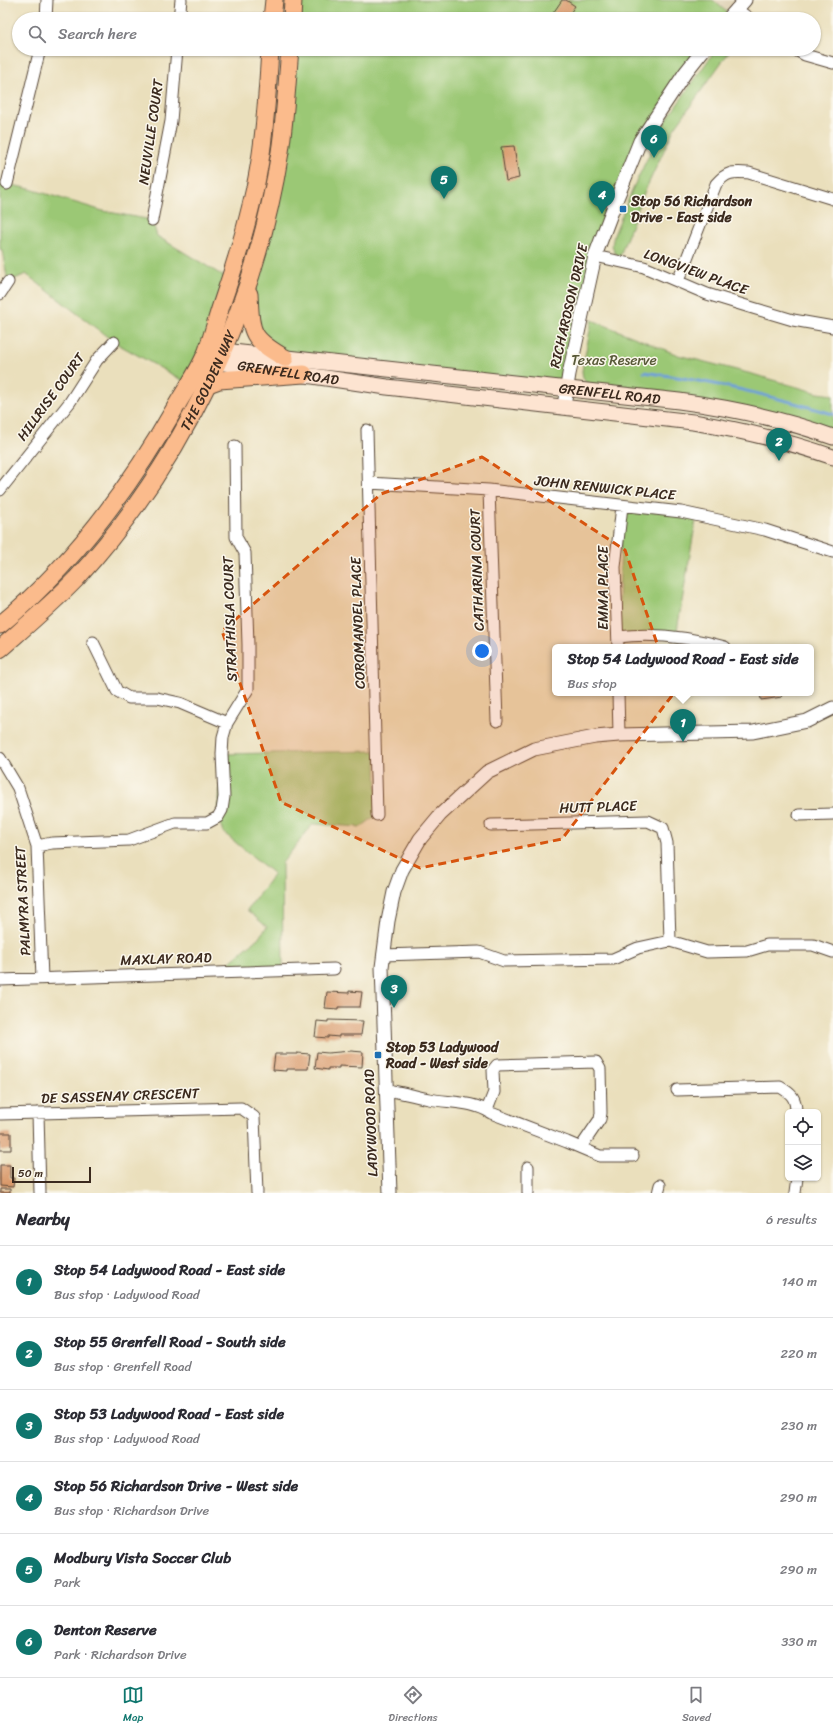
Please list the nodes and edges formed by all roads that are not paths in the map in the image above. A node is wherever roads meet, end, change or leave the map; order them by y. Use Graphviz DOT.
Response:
graph roads {
  1 [pos="48,0"];
  2 [pos="180,0"];
  3 [pos="274,0"];
  4 [pos="293,0"];
  5 [pos="47,12"];
  6 [pos="179,12"];
  7 [pos="273,12"];
  8 [pos="292,12"];
  9 [pos="38,56"];
  10 [pos="176,56"];
  11 [pos="270,56"];
  12 [pos="289,56"];
  13 [pos="698,56"];
  14 [pos="808,56"];
  15 [pos="833,64"];
  16 [pos="7,184"];
  17 [pos="833,199"];
  18 [pos="152,220"];
  19 [pos="595,256"];
  20 [pos="678,281"];
  21 [pos="8,282"];
  22 [pos="248,286"];
  23 [pos="0,294"];
  24 [pos="833,327"];
  25 [pos="114,342"];
  26 [pos="216,355"];
  27 [pos="285,358"];
  28 [pos="304,374"];
  29 [pos="208,384"];
  30 [pos="566,388"];
  31 [pos="564,406"];
  32 [pos="367,430"];
  33 [pos="833,436"];
  34 [pos="235,446"];
  35 [pos="833,457"];
  36 [pos="369,482"];
  37 [pos="0,490"];
  38 [pos="489,490"];
  39 [pos="622,506"];
  40 [pos="833,552"];
  41 [pos="0,625"];
  42 [pos="93,642"];
  43 [pos="618,642"];
  44 [pos="711,644"];
  45 [pos="0,649"];
  46 [pos="618,696"];
  47 [pos="833,708"];
  48 [pos="497,721"];
  49 [pos="227,723"];
  50 [pos="619,735"];
  51 [pos="0,758"];
  52 [pos="833,814"];
  53 [pos="799,815"];
  54 [pos="377,816"];
  55 [pos="491,825"];
  56 [pos="37,846"];
  57 [pos="670,941"];
  58 [pos="833,952"];
  59 [pos="384,955"];
  60 [pos="334,969"];
  61 [pos="42,979"];
  62 [pos="0,980"];
  63 [pos="386,1090"];
  64 [pos="677,1090"];
  65 [pos="796,1109"];
  66 [pos="487,1110"];
  67 [pos="38,1113"];
  68 [pos="0,1114"];
  69 [pos="581,1147"];
  70 [pos="633,1156"];
  71 [pos="528,1167"];
  72 [pos="797,1181"];
  73 [pos="40,1193"];
  74 [pos="257,1193"];
  75 [pos="390,1193"];
  76 [pos="528,1193"];
  77 [pos="795,1193"];
  1 -- 5 [label="street"];
  2 -- 6 [label="street"];
  3 -- 7 [label="main road"];
  4 -- 8 [label="main road"];
  9 -- 16 [label="street"];
  10 -- 18 [label="street, NEUVILLE COURT"];
  11 -- 26 [label="main road, THE GOLDEN WAY"];
  12 -- 22 [label="main road, THE GOLDEN WAY"];
  13 -- 19 [label="street, RICHARDSON DRIVE"];
  14 -- 15 [label="street"];
  17 -- 20 [label="street"];
  19 -- 20 [label="street, LONGVIEW PLACE"];
  19 -- 30 [label="street, RICHARDSON DRIVE"];
  20 -- 24 [label="street, LONGVIEW PLACE"];
  21 -- 23 [label="street"];
  22 -- 26 [label="main road, THE GOLDEN WAY"];
  22 -- 27 [label="main road"];
  25 -- 37 [label="street, HILLRISE COURT"];
  26 -- 27 [label="main road, GRENFELL ROAD"];
  26 -- 28 [label="main road, GRENFELL ROAD"];
  26 -- 29 [label="main road, THE GOLDEN WAY"];
  26 -- 41 [label="main road, THE GOLDEN WAY"];
  27 -- 30 [label="main road, GRENFELL ROAD"];
  28 -- 29 [label="main road"];
  28 -- 31 [label="main road, GRENFELL ROAD"];
  29 -- 45 [label="main road, THE GOLDEN WAY"];
  30 -- 31 [label="street, RICHARDSON DRIVE"];
  30 -- 33 [label="main road, GRENFELL ROAD"];
  31 -- 35 [label="main road, GRENFELL ROAD"];
  32 -- 36 [label="street, COROMANDEL PLACE"];
  34 -- 49 [label="street, STRATHISLA COURT"];
  36 -- 38 [label="street, JOHN RENWICK PLACE"];
  36 -- 54 [label="street, COROMANDEL PLACE"];
  38 -- 39 [label="street, JOHN RENWICK PLACE"];
  38 -- 48 [label="street, CATHARINA COURT"];
  39 -- 40 [label="street, JOHN RENWICK PLACE"];
  39 -- 43 [label="street, EMMA PLACE"];
  42 -- 49 [label="street"];
  43 -- 44 [label="street"];
  46 -- 50 [label="street"];
  47 -- 50 [label="street, LADYWOOD ROAD"];
  49 -- 56 [label="street, STRATHISLA COURT"];
  50 -- 59 [label="street, LADYWOOD ROAD"];
  51 -- 56 [label="street, PALMYRA STREET"];
  52 -- 53 [label="street"];
  55 -- 57 [label="street, HUTT PLACE"];
  56 -- 61 [label="street, PALMYRA STREET"];
  57 -- 58 [label="street"];
  57 -- 59 [label="street"];
  59 -- 63 [label="street, LADYWOOD ROAD"];
  60 -- 61 [label="street, MAXLAY ROAD"];
  61 -- 62 [label="street, MAXLAY ROAD"];
  63 -- 66 [label="street"];
  63 -- 75 [label="street, LADYWOOD ROAD"];
  64 -- 65 [label="street"];
  66 -- 69 [label="street"];
  66 -- 69 [label="street"];
  67 -- 68 [label="street, DE SASSENAY CRESCENT"];
  67 -- 73 [label="street"];
  67 -- 74 [label="street, DE SASSENAY CRESCENT"];
  69 -- 70 [label="street"];
  71 -- 76 [label="street"];
  72 -- 77 [label="street"];
}
